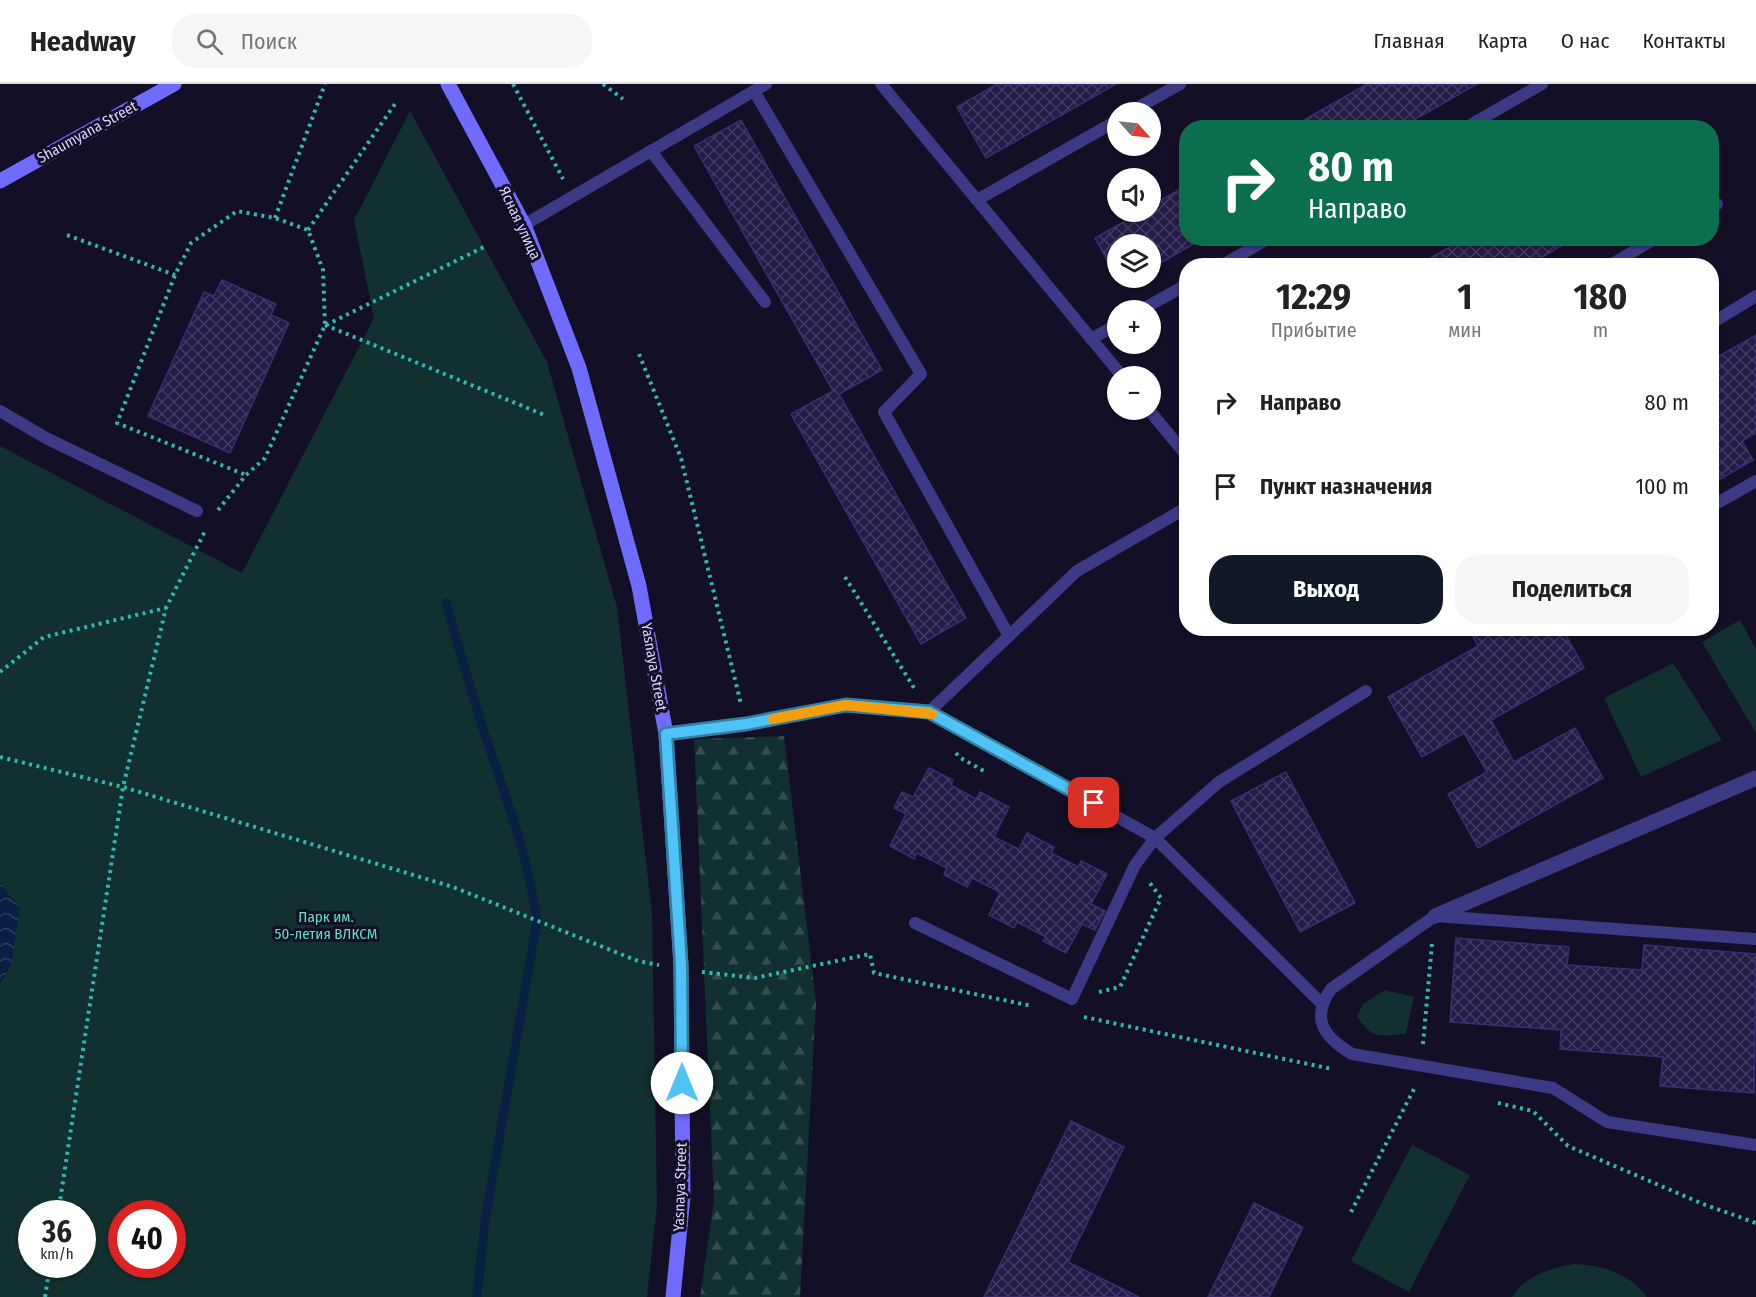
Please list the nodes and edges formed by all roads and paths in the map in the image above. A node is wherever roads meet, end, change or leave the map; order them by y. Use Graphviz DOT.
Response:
graph roads {
  1 [pos="174,84"];
  2 [pos="325,84"];
  3 [pos="448,84"];
  4 [pos="513,84"];
  5 [pos="603,84"];
  6 [pos="766,84"];
  7 [pos="881,84"];
  8 [pos="1180,84"];
  9 [pos="1542,84"];
  10 [pos="754,91"];
  11 [pos="623,99"];
  12 [pos="397,101"];
  13 [pos="1148,102"];
  14 [pos="1479,120"];
  15 [pos="1107,126"];
  16 [pos="651,151"];
  17 [pos="0,181"];
  18 [pos="572,197"];
  19 [pos="977,200"];
  20 [pos="275,218"];
  21 [pos="524,225"];
  22 [pos="308,231"];
  23 [pos="67,235"];
  24 [pos="1255,246"];
  25 [pos="1643,246"];
  26 [pos="484,247"];
  27 [pos="1235,258"];
  28 [pos="1622,258"];
  29 [pos="175,275"];
  30 [pos="1179,289"];
  31 [pos="1756,296"];
  32 [pos="1160,300"];
  33 [pos="765,302"];
  34 [pos="1719,320"];
  35 [pos="325,325"];
  36 [pos="1107,330"];
  37 [pos="1091,339"];
  38 [pos="639,354"];
  39 [pos="1114,366"];
  40 [pos="0,411"];
  41 [pos="547,416"];
  42 [pos="1157,420"];
  43 [pos="1179,446"];
  44 [pos="246,476"];
  45 [pos="1756,481"];
  46 [pos="1719,502"];
  47 [pos="197,511"];
  48 [pos="1179,512"];
  49 [pos="211,518"];
  50 [pos="206,528"];
  51 [pos="845,577"];
  52 [pos="166,608"];
  53 [pos="1009,636"];
  54 [pos="0,672"];
  55 [pos="1366,691"];
  56 [pos="929,712"];
  57 [pos="746,724"];
  58 [pos="666,734"];
  59 [pos="953,748"];
  60 [pos="0,757"];
  61 [pos="990,774"];
  62 [pos="1756,778"];
  63 [pos="123,787"];
  64 [pos="1155,837"];
  65 [pos="1136,865"];
  66 [pos="1435,916"];
  67 [pos="915,923"];
  68 [pos="1756,939"];
  69 [pos="681,970"];
  70 [pos="1072,999"];
  71 [pos="1322,1003"];
  72 [pos="1034,1006"];
  73 [pos="1080,1016"];
  74 [pos="1334,1069"];
  75 [pos="1404,1083"];
  76 [pos="1426,1088"];
  77 [pos="1490,1102"];
  78 [pos="1756,1145"];
  79 [pos="60,1200"];
  80 [pos="1756,1223"];
  81 [pos="48,1278"];
  82 [pos="45,1297"];
  83 [pos="673,1297"];
  1 -- 17 [label="street, Shaumyana Street"];
  2 -- 20 [label="path"];
  3 -- 21 [label="street, Ясная улица"];
  4 -- 18 [label="path"];
  5 -- 11 [label="path"];
  6 -- 10 [label="lane"];
  7 -- 19 [label="lane"];
  8 -- 13 [label="lane"];
  9 -- 14 [label="lane"];
  10 -- 16 [label="lane"];
  10 -- 53 [label="lane"];
  12 -- 22 [label="path"];
  15 -- 19 [label="lane"];
  16 -- 18 [label="lane"];
  16 -- 33 [label="lane"];
  18 -- 21 [label="lane"];
  19 -- 37 [label="lane"];
  20 -- 22 [label="path"];
  20 -- 29 [label="path"];
  21 -- 58 [label="street, Ясная улица"];
  22 -- 35 [label="path"];
  23 -- 29 [label="path"];
  24 -- 27 [label="lane"];
  25 -- 28 [label="lane"];
  26 -- 35 [label="path"];
  29 -- 44 [label="path"];
  30 -- 32 [label="lane"];
  31 -- 34 [label="lane"];
  35 -- 41 [label="path"];
  35 -- 44 [label="path"];
  36 -- 37 [label="lane"];
  37 -- 39 [label="lane"];
  38 -- 57 [label="path"];
  40 -- 47 [label="lane"];
  42 -- 43 [label="lane"];
  44 -- 49 [label="path"];
  45 -- 46 [label="lane"];
  48 -- 53 [label="lane"];
  50 -- 52 [label="path"];
  51 -- 56 [label="path"];
  52 -- 54 [label="path"];
  52 -- 63 [label="path"];
  53 -- 56 [label="lane"];
  55 -- 64 [label="lane"];
  56 -- 57 [label="lane"];
  56 -- 64 [label="lane"];
  57 -- 58 [label="lane"];
  58 -- 69 [label="street, Yasnaya Street"];
  59 -- 61 [label="path"];
  60 -- 63 [label="path"];
  62 -- 66 [label="street"];
  63 -- 69 [label="path"];
  63 -- 79 [label="path"];
  64 -- 65 [label="lane"];
  64 -- 71 [label="lane"];
  65 -- 70 [label="lane"];
  65 -- 70 [label="path"];
  66 -- 68 [label="lane"];
  66 -- 71 [label="lane"];
  67 -- 70 [label="lane"];
  69 -- 72 [label="path"];
  69 -- 83 [label="street, Yasnaya Street"];
  71 -- 78 [label="lane"];
  73 -- 74 [label="path"];
  75 -- 76 [label="path"];
  77 -- 80 [label="path"];
  81 -- 82 [label="path"];
}
